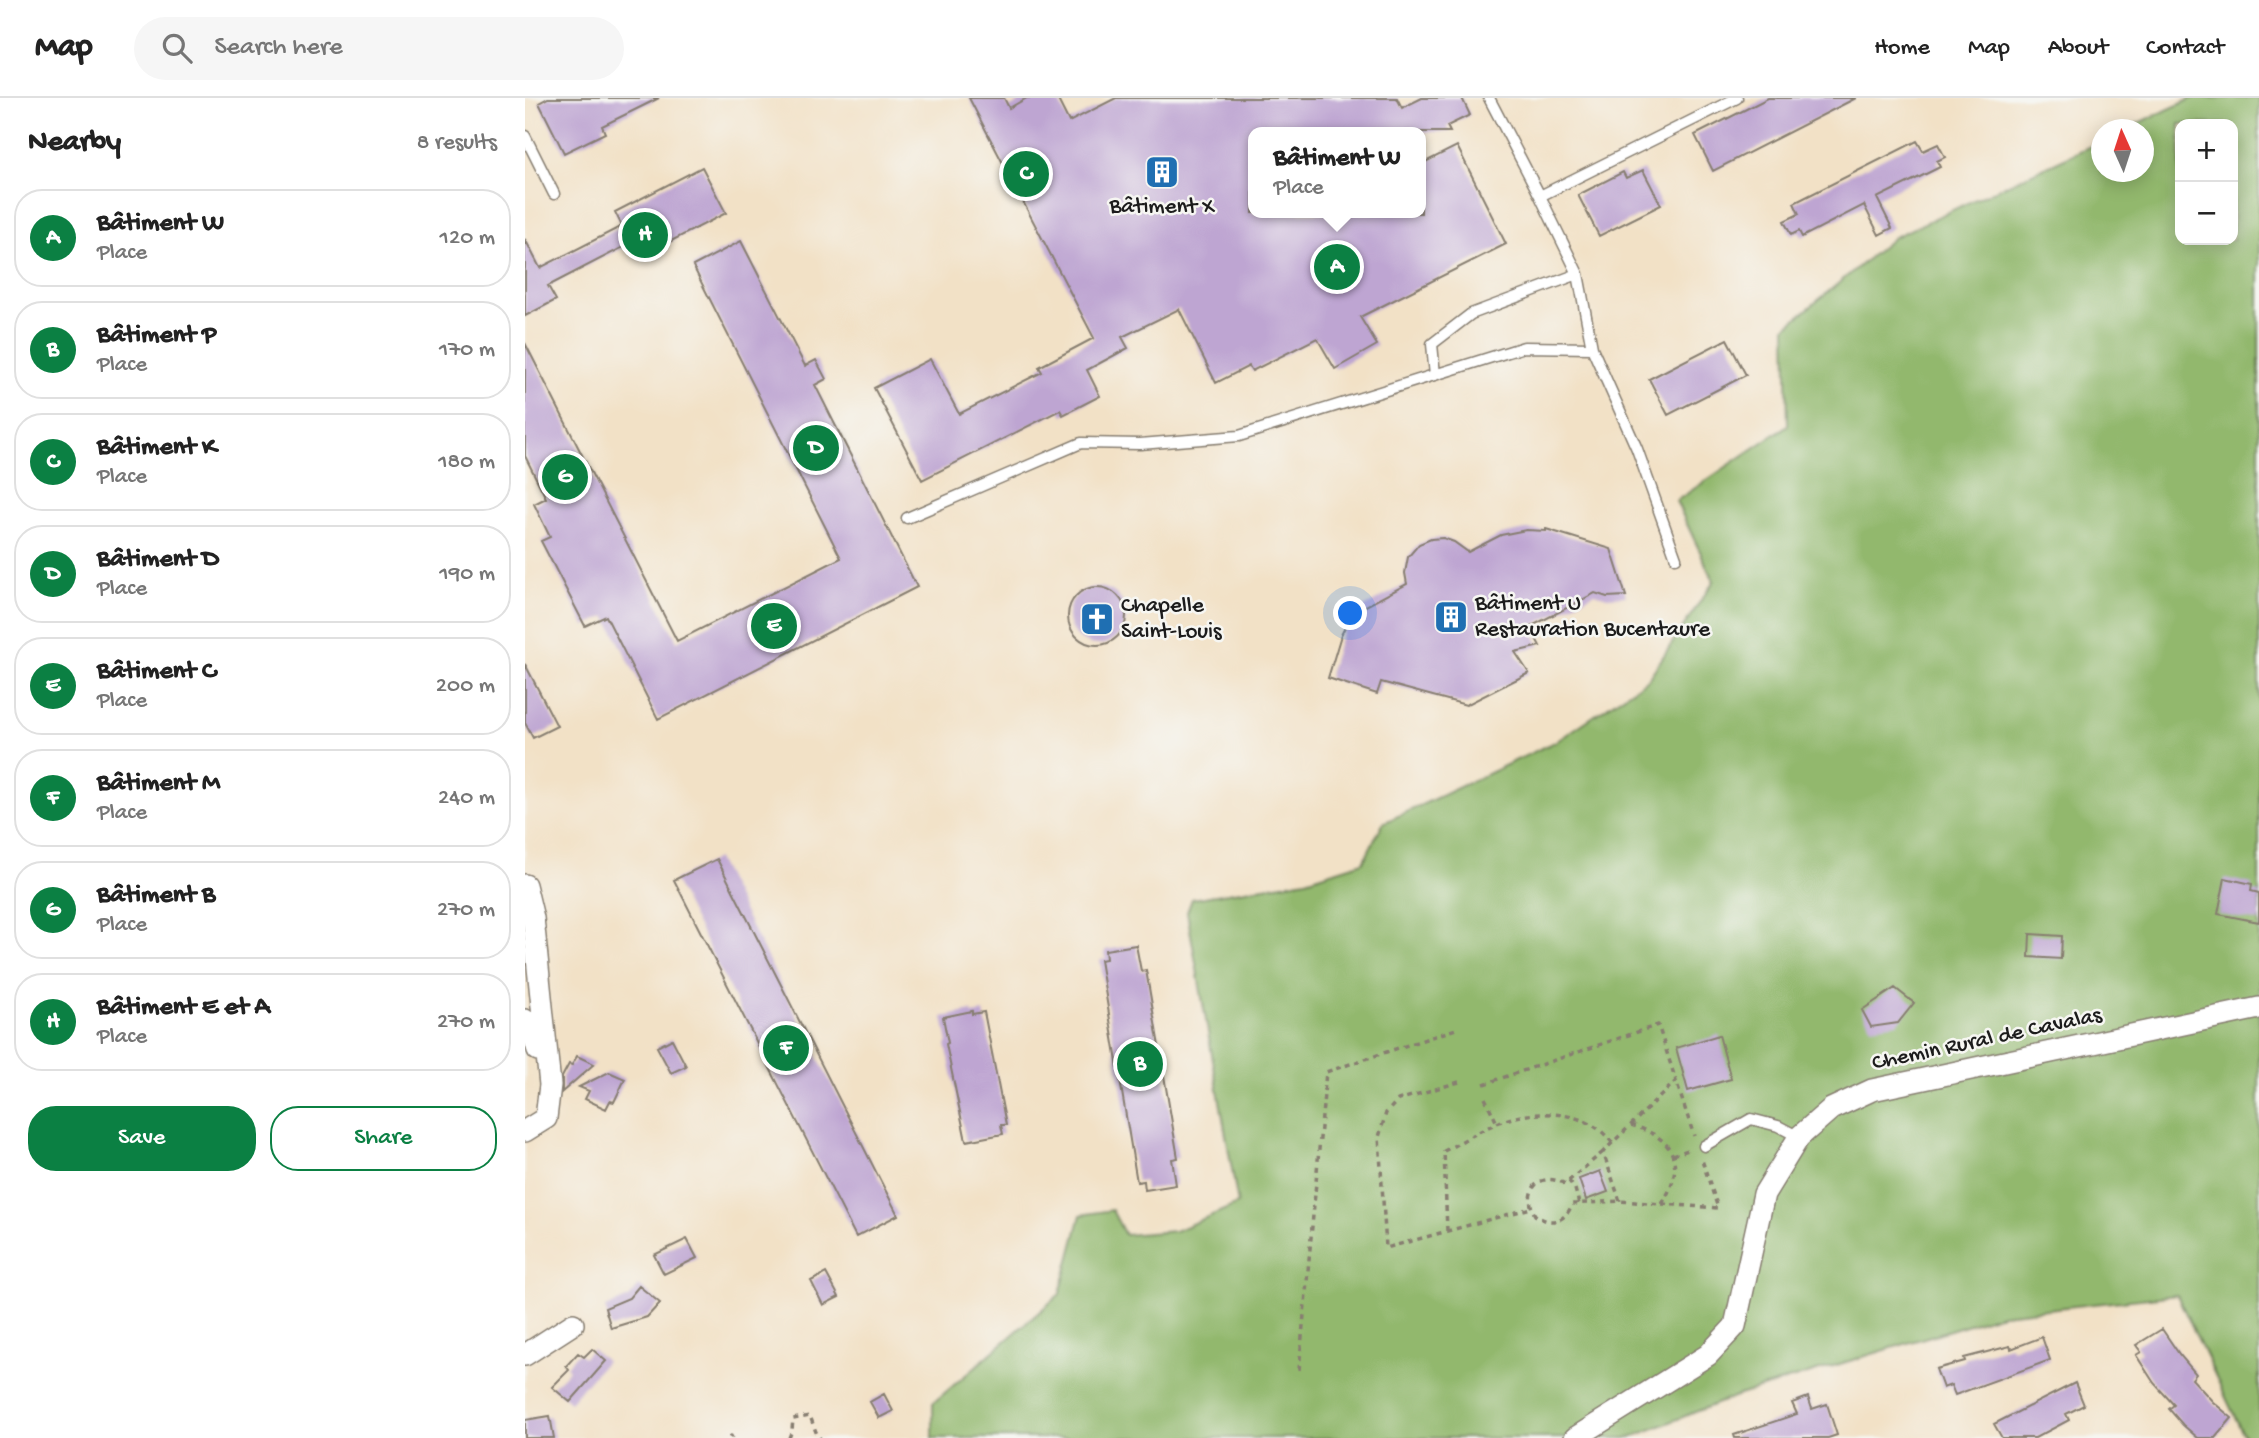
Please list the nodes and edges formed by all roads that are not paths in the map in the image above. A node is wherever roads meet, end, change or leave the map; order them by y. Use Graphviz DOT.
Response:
graph roads {
  1 [pos="1489,98"];
  2 [pos="1737,98"];
  3 [pos="525,136"];
  4 [pos="554,194"];
  5 [pos="1540,196"];
  6 [pos="1578,274"];
  7 [pos="1593,348"];
  8 [pos="1435,375"];
  9 [pos="907,518"];
  10 [pos="1676,558"];
  11 [pos="525,885"];
  12 [pos="2259,1008"];
  13 [pos="525,1020"];
  14 [pos="550,1085"];
  15 [pos="525,1131"];
  16 [pos="1800,1137"];
  17 [pos="1701,1147"];
  18 [pos="573,1324"];
  19 [pos="525,1355"];
  20 [pos="1575,1438"];
  1 -- 5 [label="lane"];
  2 -- 5 [label="lane"];
  3 -- 4 [label="lane"];
  5 -- 6 [label="lane"];
  6 -- 7 [label="lane"];
  6 -- 8 [label="lane"];
  7 -- 8 [label="lane"];
  7 -- 10 [label="lane"];
  8 -- 9 [label="lane"];
  11 -- 14 [label="street"];
  12 -- 16 [label="street, Chemin Rural de Cavalas"];
  13 -- 14 [label="street"];
  14 -- 15 [label="street"];
  16 -- 17 [label="lane"];
  16 -- 20 [label="street, Chemin Rural de Cavalas"];
  18 -- 19 [label="street"];
}
